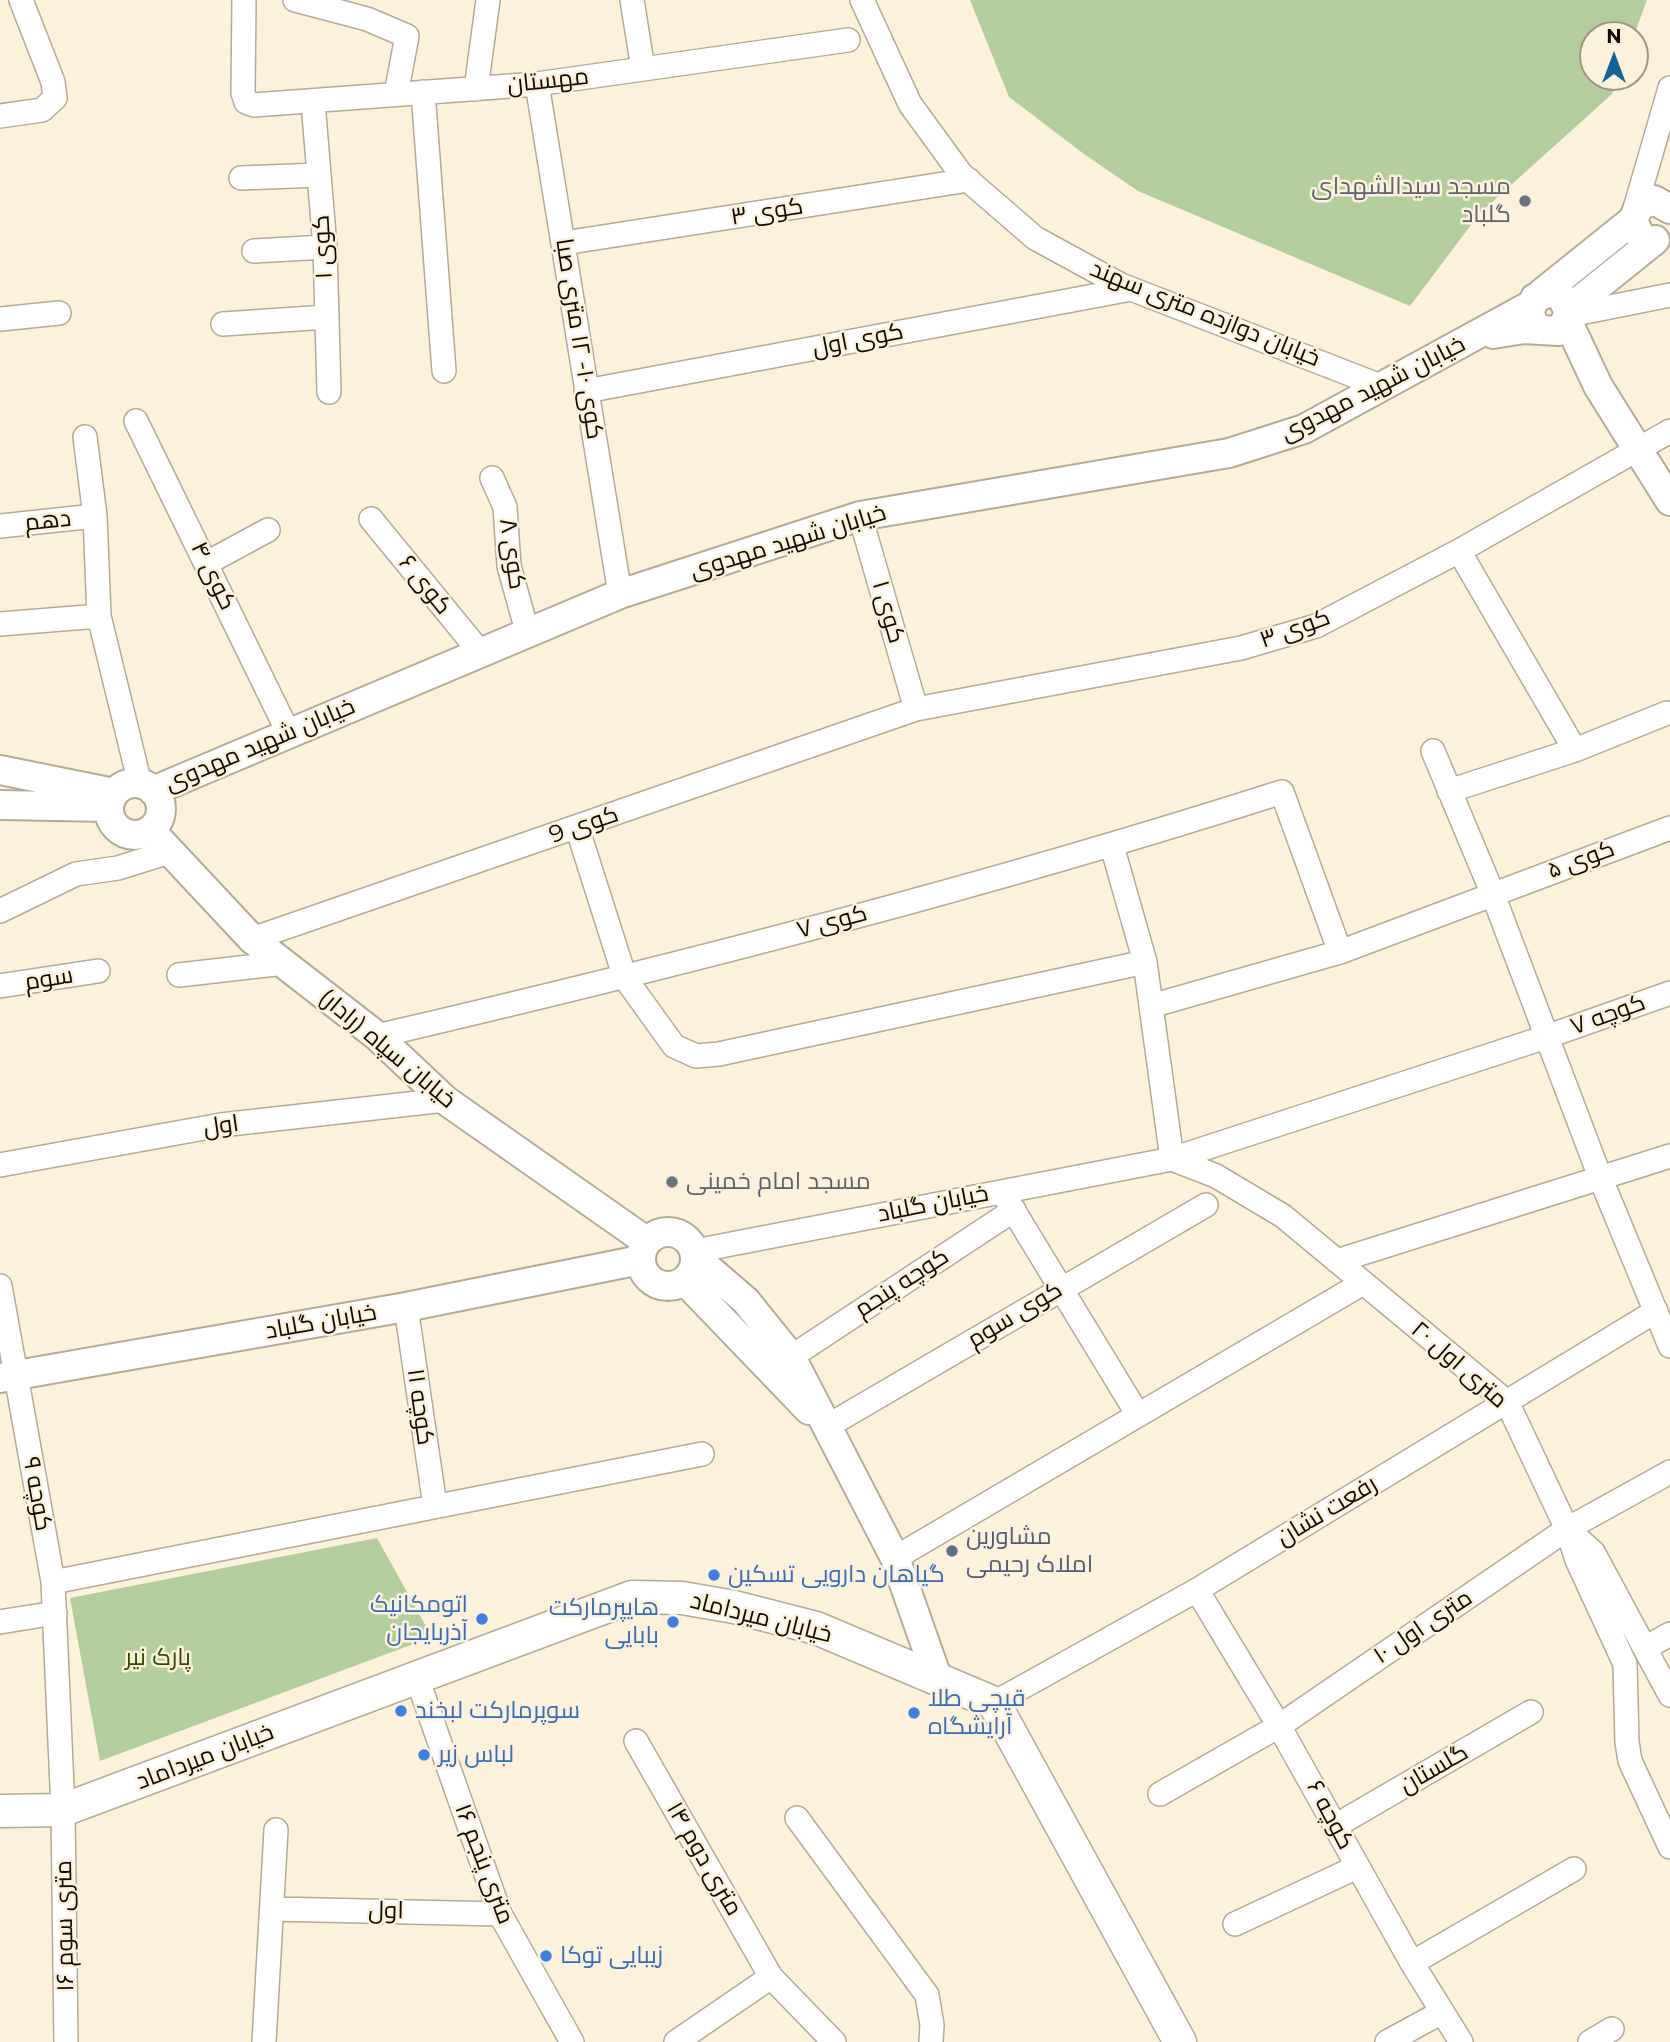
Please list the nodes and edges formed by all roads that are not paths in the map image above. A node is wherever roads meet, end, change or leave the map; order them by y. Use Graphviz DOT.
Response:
graph roads {
  1 [pos="21,0"];
  2 [pos="244,0"];
  3 [pos="295,0"];
  4 [pos="488,0"];
  5 [pos="632,0"];
  6 [pos="862,0"];
  7 [pos="369,9"];
  8 [pos="848,40"];
  9 [pos="643,69"];
  10 [pos="537,85"];
  11 [pos="1670,88"];
  12 [pos="477,89"];
  13 [pos="423,92"];
  14 [pos="396,94"];
  15 [pos="313,102"];
  16 [pos="0,116"];
  17 [pos="1653,141"];
  18 [pos="319,175"];
  19 [pos="240,178"];
  20 [pos="969,180"];
  21 [pos="1665,215"];
  22 [pos="1633,216"];
  23 [pos="564,243"];
  24 [pos="325,247"];
  25 [pos="254,251"];
  26 [pos="1131,289"];
  27 [pos="1670,295"];
  28 [pos="59,313"];
  29 [pos="1551,315"];
  30 [pos="327,317"];
  31 [pos="0,319"];
  32 [pos="223,324"];
  33 [pos="444,371"];
  34 [pos="1383,387"];
  35 [pos="586,391"];
  36 [pos="329,392"];
  37 [pos="136,421"];
  38 [pos="1670,431"];
  39 [pos="85,437"];
  40 [pos="1639,451"];
  41 [pos="492,478"];
  42 [pos="1670,500"];
  43 [pos="95,516"];
  44 [pos="860,516"];
  45 [pos="371,519"];
  46 [pos="0,526"];
  47 [pos="268,530"];
  48 [pos="1460,551"];
  49 [pos="207,563"];
  50 [pos="620,594"];
  51 [pos="99,616"];
  52 [pos="0,624"];
  53 [pos="527,631"];
  54 [pos="480,652"];
  55 [pos="916,709"];
  56 [pos="1667,713"];
  57 [pos="288,732"];
  58 [pos="1575,750"];
  59 [pos="1433,751"];
  60 [pos="0,770"];
  61 [pos="147,787"];
  62 [pos="1448,791"];
  63 [pos="111,800"];
  64 [pos="0,805"];
  65 [pos="577,827"];
  66 [pos="1670,828"];
  67 [pos="150,830"];
  68 [pos="1112,846"];
  69 [pos="169,852"];
  70 [pos="1492,892"];
  71 [pos="0,911"];
  72 [pos="252,939"];
  73 [pos="1340,952"];
  74 [pos="1145,962"];
  75 [pos="284,963"];
  76 [pos="98,971"];
  77 [pos="179,975"];
  78 [pos="625,978"];
  79 [pos="0,986"];
  80 [pos="1670,993"];
  81 [pos="1151,1006"];
  82 [pos="377,1036"];
  83 [pos="1546,1037"];
  84 [pos="445,1100"];
  85 [pos="1670,1156"];
  86 [pos="1172,1159"];
  87 [pos="0,1165"];
  88 [pos="1600,1177"];
  89 [pos="1000,1190"];
  90 [pos="1206,1205"];
  91 [pos="1014,1210"];
  92 [pos="643,1251"];
  93 [pos="1337,1261"];
  94 [pos="692,1263"];
  95 [pos="1363,1283"];
  96 [pos="0,1286"];
  97 [pos="1061,1287"];
  98 [pos="406,1307"];
  99 [pos="1656,1311"];
  100 [pos="1670,1346"];
  101 [pos="791,1357"];
  102 [pos="8,1377"];
  103 [pos="1507,1402"];
  104 [pos="1138,1415"];
  105 [pos="826,1427"];
  106 [pos="702,1454"];
  107 [pos="1670,1472"];
  108 [pos="435,1506"];
  109 [pos="1567,1529"];
  110 [pos="895,1558"];
  111 [pos="53,1582"];
  112 [pos="1196,1590"];
  113 [pos="55,1614"];
  114 [pos="0,1622"];
  115 [pos="1670,1634"];
  116 [pos="1647,1647"];
  117 [pos="417,1678"];
  118 [pos="939,1680"];
  119 [pos="1670,1695"];
  120 [pos="994,1703"];
  121 [pos="1531,1712"];
  122 [pos="1279,1726"];
  123 [pos="636,1741"];
  124 [pos="1160,1794"];
  125 [pos="63,1810"];
  126 [pos="0,1811"];
  127 [pos="797,1818"];
  128 [pos="1337,1825"];
  129 [pos="276,1829"];
  130 [pos="1668,1838"];
  131 [pos="1357,1867"];
  132 [pos="1574,1869"];
  133 [pos="272,1909"];
  134 [pos="500,1914"];
  135 [pos="1235,1924"];
  136 [pos="1412,1963"];
  137 [pos="771,1977"];
  138 [pos="1442,2012"];
  139 [pos="1612,2029"];
  140 [pos="66,2042"];
  141 [pos="264,2042"];
  142 [pos="572,2042"];
  143 [pos="676,2042"];
  144 [pos="834,2042"];
  145 [pos="931,2042"];
  146 [pos="1180,2042"];
  147 [pos="1387,2042"];
  148 [pos="1461,2042"];
  149 [pos="1590,2042"];
  1 -- 16 [label="street"];
  2 -- 15 [label="street, مهستان"];
  3 -- 7 [label="street"];
  4 -- 12 [label="street"];
  5 -- 9 [label="street"];
  6 -- 20 [label="street, خیابان دوازده متری سهند"];
  7 -- 14 [label="street"];
  8 -- 9 [label="street, مهستان"];
  9 -- 10 [label="street, مهستان"];
  10 -- 12 [label="street, مهستان"];
  10 -- 23 [label="street, کوی ۱۰- ۱۲ متری صبا"];
  11 -- 17 [label="street"];
  12 -- 13 [label="street, مهستان"];
  13 -- 14 [label="street, مهستان"];
  13 -- 33 [label="street"];
  14 -- 15 [label="street, مهستان"];
  15 -- 18 [label="street, کوی ۱"];
  17 -- 21 [label="street"];
  17 -- 22 [label="street"];
  18 -- 19 [label="street"];
  18 -- 24 [label="street, کوی ۱"];
  20 -- 23 [label="street, کوی ۳"];
  20 -- 26 [label="street, خیابان دوازده متری سهند"];
  21 -- 22 [label="street"];
  21 -- 29 [label="street"];
  22 -- 29 [label="street"];
  23 -- 35 [label="street, کوی ۱۰- ۱۲ متری صبا"];
  24 -- 25 [label="street"];
  24 -- 30 [label="street, کوی ۱"];
  26 -- 34 [label="street, خیابان دوازده متری سهند"];
  26 -- 35 [label="street, کوی اول"];
  27 -- 29 [label="street"];
  28 -- 31 [label="street"];
  29 -- 34 [label="street, خیابان شهید مهدوی"];
  29 -- 40 [label="street"];
  30 -- 32 [label="street"];
  30 -- 36 [label="street, کوی ۱"];
  34 -- 44 [label="street, خیابان شهید مهدوی"];
  35 -- 50 [label="street, کوی ۱۰- ۱۲ متری صبا"];
  37 -- 49 [label="street, کوی ۴"];
  38 -- 40 [label="street, کوی ۳"];
  39 -- 43 [label="street"];
  40 -- 42 [label="street"];
  40 -- 48 [label="street, کوی ۳"];
  41 -- 53 [label="street, کوی ۸"];
  43 -- 46 [label="street, دهم"];
  43 -- 51 [label="street"];
  44 -- 50 [label="street, خیابان شهید مهدوی"];
  44 -- 55 [label="street, کوی ۱"];
  45 -- 54 [label="street, کوی ۶"];
  47 -- 49 [label="street"];
  48 -- 55 [label="street, کوی ۳"];
  48 -- 58 [label="street"];
  49 -- 57 [label="street, کوی ۴"];
  50 -- 53 [label="street, خیابان شهید مهدوی"];
  51 -- 52 [label="street"];
  51 -- 61 [label="street"];
  53 -- 54 [label="street, خیابان شهید مهدوی"];
  54 -- 57 [label="street, خیابان شهید مهدوی"];
  55 -- 65 [label="street, کوی 9"];
  56 -- 58 [label="street"];
  57 -- 61 [label="street, خیابان شهید مهدوی"];
  58 -- 62 [label="street"];
  59 -- 62 [label="street"];
  60 -- 63 [label="street"];
  61 -- 63 [label="street"];
  61 -- 67 [label="street"];
  62 -- 70 [label="street"];
  63 -- 64 [label="street"];
  63 -- 67 [label="street"];
  65 -- 72 [label="street, کوی 9"];
  65 -- 78 [label="street"];
  66 -- 70 [label="street, کوی ۵"];
  67 -- 69 [label="street, خیابان سپاه (رادار)"];
  68 -- 73 [label="street, کوی ۷"];
  68 -- 74 [label="street"];
  68 -- 78 [label="street, کوی ۷"];
  69 -- 71 [label="street"];
  69 -- 72 [label="street, خیابان سپاه (رادار)"];
  70 -- 73 [label="street, کوی ۵"];
  70 -- 83 [label="street"];
  72 -- 75 [label="street, خیابان سپاه (رادار)"];
  73 -- 81 [label="street, کوی ۵"];
  74 -- 78 [label="street"];
  74 -- 81 [label="street"];
  75 -- 77 [label="street"];
  75 -- 82 [label="street, خیابان سپاه (رادار)"];
  76 -- 79 [label="street, سوم"];
  78 -- 82 [label="street, کوی ۷"];
  80 -- 83 [label="street, کوچه ۷"];
  81 -- 86 [label="street"];
  82 -- 84 [label="street, خیابان سپاه (رادار)"];
  83 -- 86 [label="street, کوچه ۷"];
  83 -- 88 [label="street"];
  84 -- 87 [label="street, اول"];
  84 -- 92 [label="street, خیابان سپاه (رادار)"];
  85 -- 88 [label="street"];
  86 -- 89 [label="street, خیابان گلباد"];
  86 -- 93 [label="street, ۲۰ متری اول"];
  88 -- 93 [label="street"];
  88 -- 99 [label="street"];
  89 -- 91 [label="street"];
  89 -- 94 [label="street, خیابان گلباد"];
  90 -- 97 [label="street, کوی سوم"];
  91 -- 97 [label="street"];
  91 -- 101 [label="street, کوچه پنجم"];
  92 -- 94 [label="street"];
  92 -- 94 [label="street"];
  92 -- 98 [label="street, خیابان گلباد"];
  93 -- 95 [label="street, ۲۰ متری اول"];
  94 -- 101 [label="street"];
  94 -- 105 [label="street"];
  95 -- 103 [label="street, ۲۰ متری اول"];
  95 -- 104 [label="street"];
  96 -- 102 [label="street"];
  97 -- 104 [label="street"];
  97 -- 105 [label="street, کوی سوم"];
  98 -- 102 [label="street, خیابان گلباد"];
  98 -- 108 [label="street, کوچه ۱۱"];
  99 -- 100 [label="street"];
  99 -- 103 [label="street, رفعت نشان"];
  101 -- 105 [label="street"];
  102 -- 111 [label="street, کوچه ۹"];
  103 -- 109 [label="street, ۲۰ متری اول"];
  103 -- 112 [label="street, رفعت نشان"];
  104 -- 110 [label="street"];
  105 -- 110 [label="street"];
  106 -- 108 [label="street"];
  107 -- 109 [label="street, ۱۰ متری اول"];
  108 -- 111 [label="street"];
  109 -- 116 [label="street, ۲۰ متری اول"];
  109 -- 122 [label="street, ۱۰ متری اول"];
  109 -- 130 [label="street"];
  110 -- 118 [label="street"];
  111 -- 113 [label="street, کوچه ۹"];
  112 -- 120 [label="street, رفعت نشان"];
  112 -- 122 [label="street, کوچه ۶"];
  113 -- 114 [label="street"];
  113 -- 125 [label="street, ۱۶ متری سوم"];
  115 -- 116 [label="street"];
  116 -- 119 [label="street, ۲۰ متری اول"];
  117 -- 118 [label="main road, خیابان میرداماد"];
  117 -- 125 [label="main road, خیابان میرداماد"];
  117 -- 134 [label="street, ۱۶ متری پنجم"];
  118 -- 120 [label="main road, خیابان میرداماد"];
  120 -- 146 [label="main road"];
  121 -- 128 [label="street, گلستان"];
  122 -- 124 [label="street, ۱۰ متری اول"];
  122 -- 128 [label="street, کوچه ۶"];
  123 -- 137 [label="street, ۱۴ متری دوم"];
  125 -- 126 [label="main road, خیابان میرداماد"];
  125 -- 140 [label="street, ۱۶ متری سوم"];
  127 -- 145 [label="street"];
  128 -- 131 [label="street, کوچه ۶"];
  129 -- 133 [label="street"];
  131 -- 135 [label="street"];
  131 -- 136 [label="street, کوچه ۶"];
  132 -- 136 [label="street"];
  133 -- 134 [label="street, اول"];
  133 -- 141 [label="street"];
  134 -- 142 [label="street, ۱۶ متری پنجم"];
  136 -- 138 [label="street, کوچه ۶"];
  137 -- 143 [label="street"];
  137 -- 144 [label="street, ۱۴ متری دوم"];
  138 -- 147 [label="street"];
  138 -- 148 [label="street, کوچه ۶"];
  139 -- 149 [label="street"];
}
